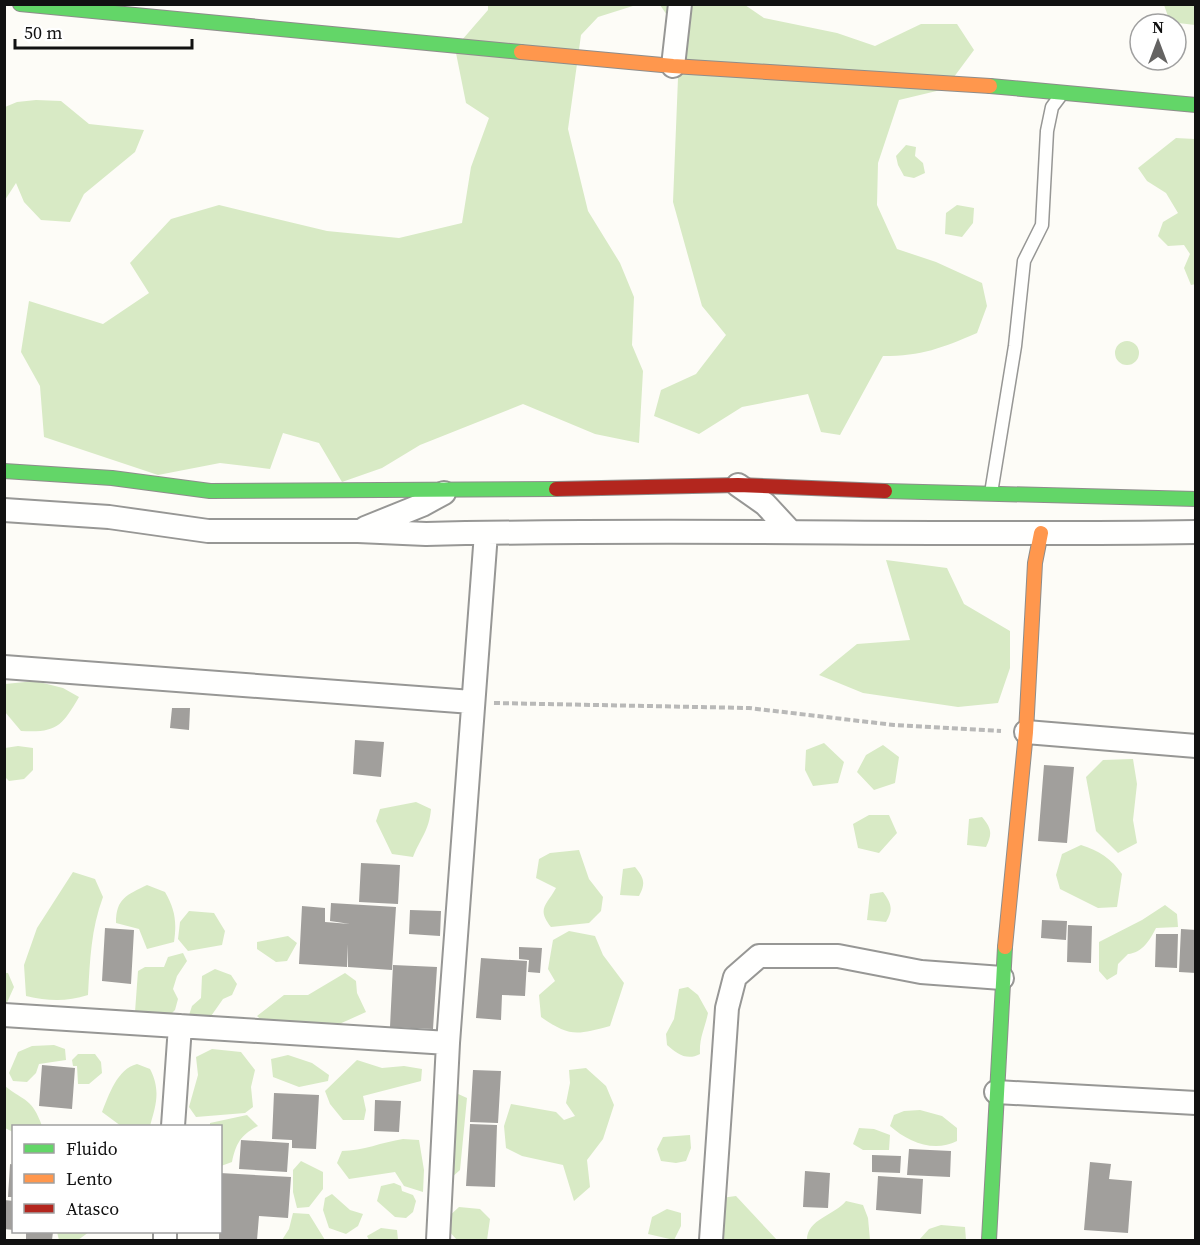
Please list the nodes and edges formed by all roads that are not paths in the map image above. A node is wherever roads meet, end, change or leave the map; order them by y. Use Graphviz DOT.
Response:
graph roads {
  1 [pos="20,4"];
  2 [pos="680,4"];
  3 [pos="674,66"];
  4 [pos="1063,91"];
  5 [pos="1196,105"];
  6 [pos="4,471"];
  7 [pos="738,485"];
  8 [pos="448,491"];
  9 [pos="990,495"];
  10 [pos="1196,498"];
  11 [pos="4,510"];
  12 [pos="358,531"];
  13 [pos="790,531"];
  14 [pos="1196,532"];
  15 [pos="486,533"];
  16 [pos="1041,533"];
  17 [pos="4,667"];
  18 [pos="472,702"];
  19 [pos="1026,732"];
  20 [pos="1196,746"];
  21 [pos="1002,978"];
  22 [pos="4,1015"];
  23 [pos="180,1026"];
  24 [pos="448,1043"];
  25 [pos="996,1092"];
  26 [pos="1196,1103"];
  27 [pos="173,1125"];
  28 [pos="438,1240"];
  29 [pos="711,1240"];
  30 [pos="989,1240"];
  1 -- 3 [label="street"];
  2 -- 3 [label="street"];
  3 -- 4 [label="street"];
  4 -- 5 [label="street"];
  4 -- 9 [label="lane"];
  6 -- 8 [label="street"];
  7 -- 8 [label="street"];
  7 -- 9 [label="street"];
  7 -- 13 [label="street"];
  8 -- 12 [label="street"];
  9 -- 10 [label="street"];
  11 -- 12 [label="street"];
  12 -- 15 [label="street"];
  13 -- 15 [label="street"];
  13 -- 16 [label="street"];
  14 -- 16 [label="street"];
  15 -- 18 [label="street"];
  16 -- 19 [label="street"];
  17 -- 18 [label="street"];
  18 -- 24 [label="street"];
  19 -- 20 [label="street"];
  19 -- 21 [label="street"];
  21 -- 25 [label="street"];
  21 -- 29 [label="street"];
  22 -- 23 [label="street"];
  23 -- 24 [label="street"];
  23 -- 27 [label="street"];
  24 -- 28 [label="street"];
  25 -- 26 [label="street"];
  25 -- 30 [label="street"];
}
